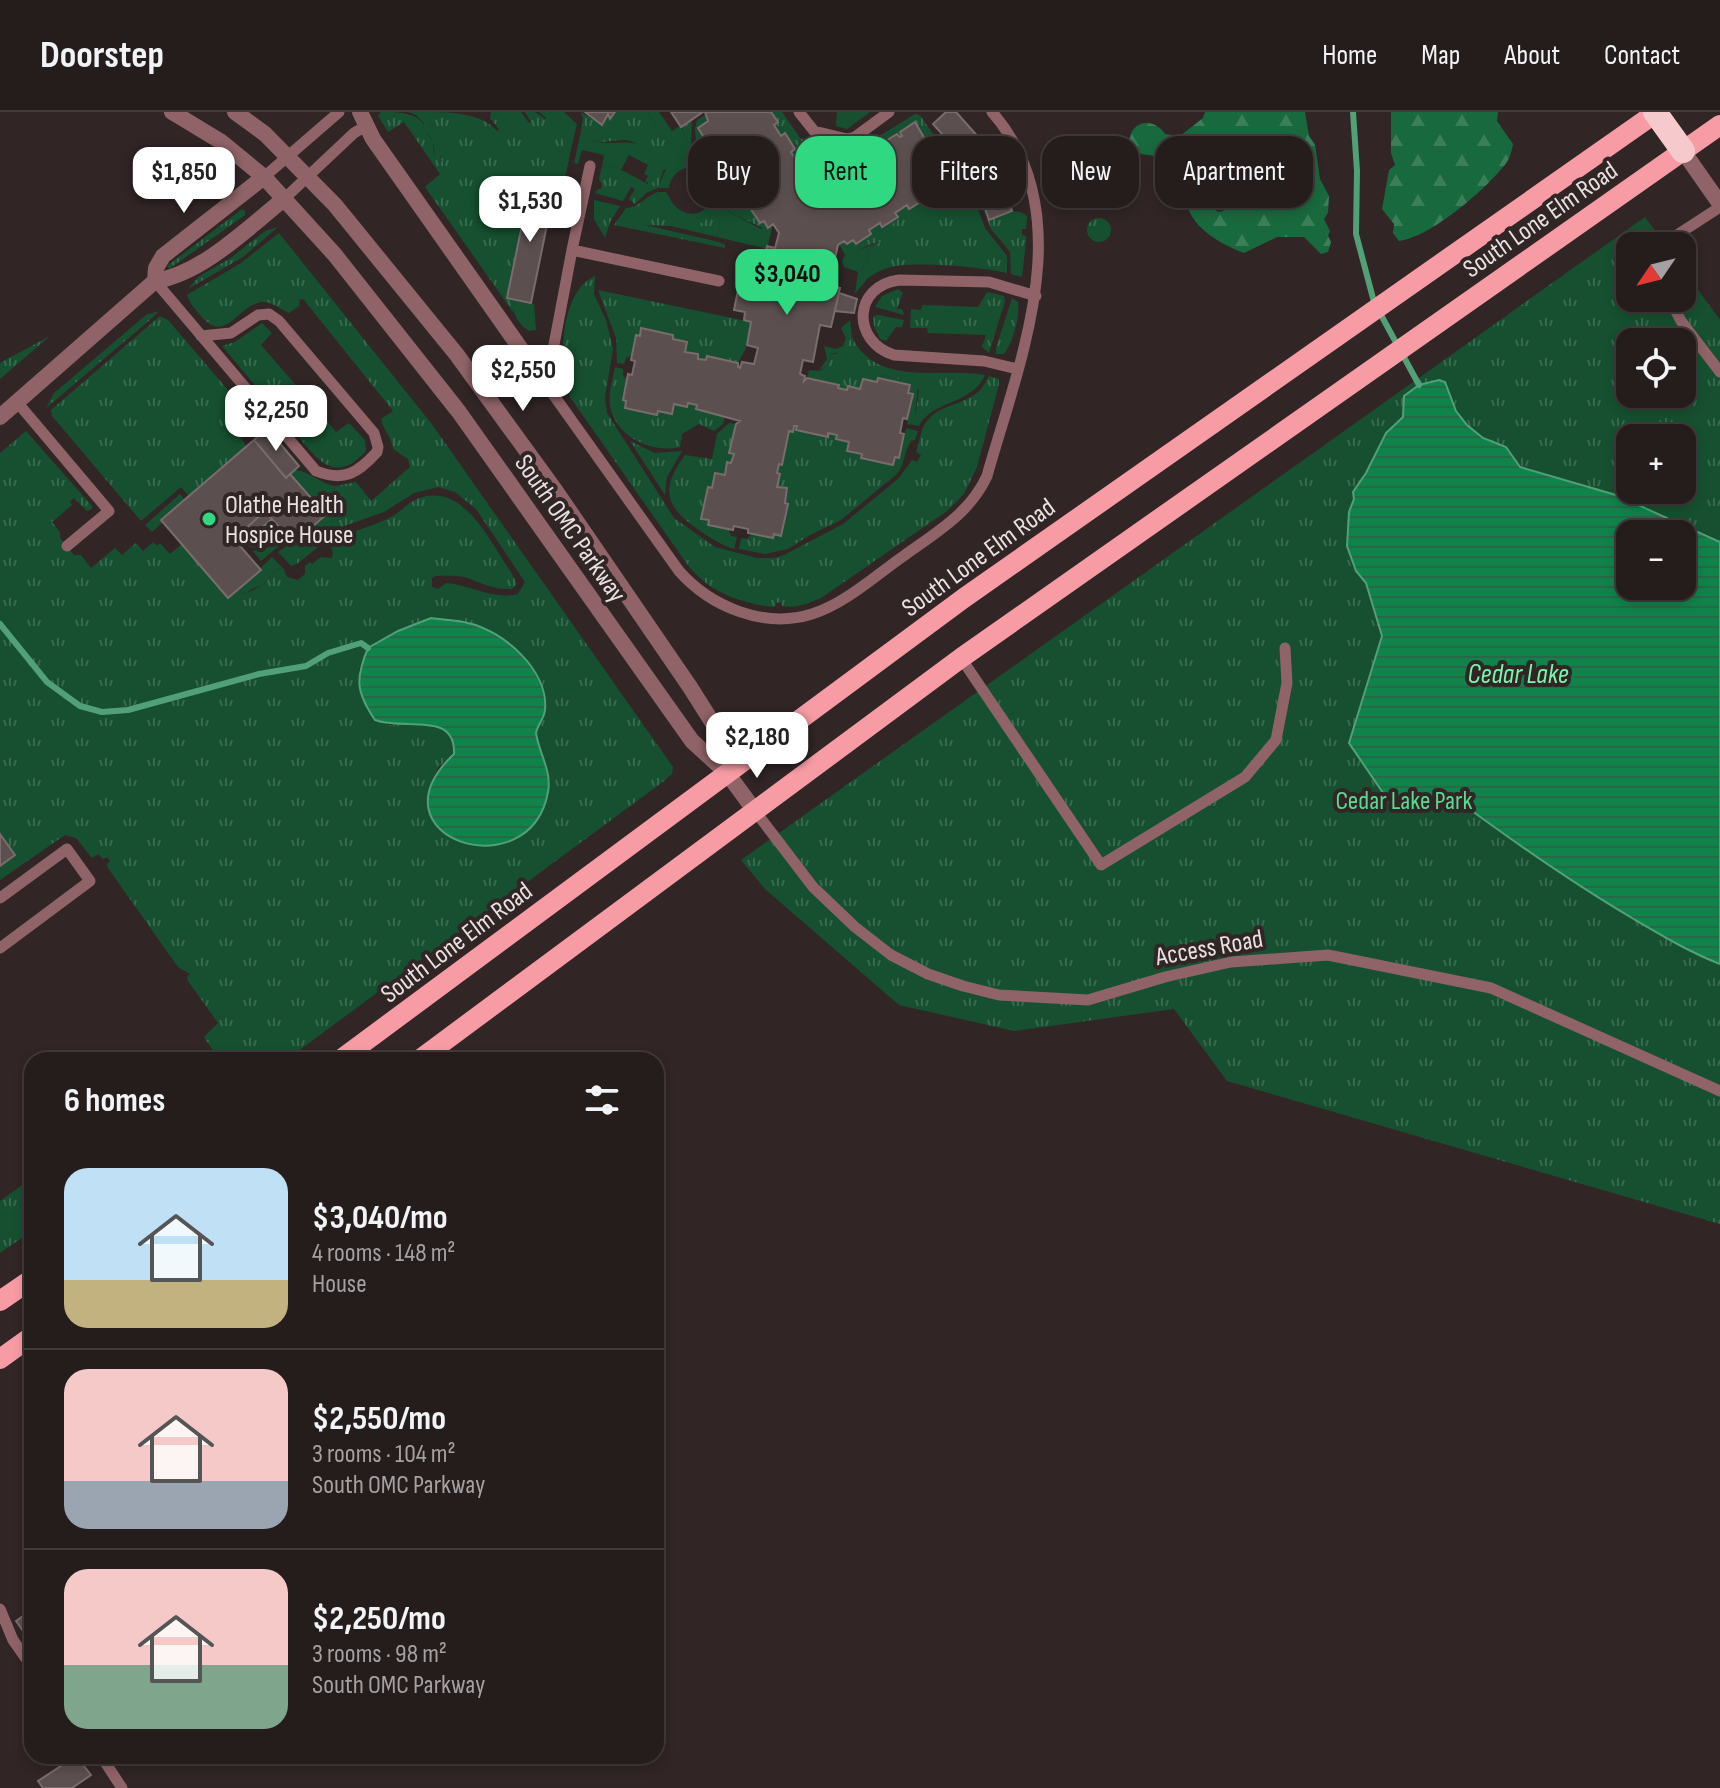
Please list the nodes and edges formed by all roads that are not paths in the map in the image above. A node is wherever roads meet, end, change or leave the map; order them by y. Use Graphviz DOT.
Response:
graph roads {
  1 [pos="172,112"];
  2 [pos="235,112"];
  3 [pos="339,112"];
  4 [pos="799,112"];
  5 [pos="889,112"];
  6 [pos="992,112"];
  7 [pos="1656,112"];
  8 [pos="363,119"];
  9 [pos="1720,125"];
  10 [pos="1683,151"];
  11 [pos="288,157"];
  12 [pos="590,166"];
  13 [pos="264,177"];
  14 [pos="307,177"];
  15 [pos="285,198"];
  16 [pos="1720,205"];
  17 [pos="1680,232"];
  18 [pos="572,250"];
  19 [pos="155,281"];
  20 [pos="719,281"];
  21 [pos="1036,296"];
  22 [pos="1676,312"];
  23 [pos="201,336"];
  24 [pos="535,369"];
  25 [pos="1017,369"];
  26 [pos="1720,372"];
  27 [pos="17,402"];
  28 [pos="0,417"];
  29 [pos="67,546"];
  30 [pos="1285,648"];
  31 [pos="961,658"];
  32 [pos="727,773"];
  33 [pos="755,811"];
  34 [pos="0,898"];
  35 [pos="0,948"];
  36 [pos="351,1052"];
  37 [pos="430,1052"];
  38 [pos="1720,1091"];
  39 [pos="24,1284"];
  40 [pos="0,1301"];
  41 [pos="24,1342"];
  42 [pos="0,1359"];
  43 [pos="0,1609"];
  44 [pos="24,1656"];
  45 [pos="106,1764"];
  46 [pos="122,1788"];
  1 -- 13 [label="street, South OMC Parkway"];
  2 -- 11 [label="street, South OMC Parkway"];
  3 -- 11 [label="lane"];
  4 -- 5 [label="lane"];
  6 -- 21 [label="lane"];
  7 -- 10 [label="highway"];
  7 -- 32 [label="main road, South Lone Elm Road"];
  8 -- 14 [label="lane"];
  8 -- 24 [label="street"];
  9 -- 10 [label="main road, South Lone Elm Road"];
  10 -- 16 [label="street"];
  10 -- 31 [label="main road, South Lone Elm Road"];
  11 -- 13 [label="lane"];
  11 -- 14 [label="street, South OMC Parkway"];
  12 -- 18 [label="lane"];
  13 -- 15 [label="street, South OMC Parkway"];
  13 -- 19 [label="street"];
  14 -- 15 [label="lane"];
  14 -- 32 [label="street, South OMC Parkway"];
  15 -- 19 [label="street"];
  15 -- 32 [label="street, South OMC Parkway"];
  16 -- 17 [label="lane"];
  18 -- 20 [label="lane"];
  18 -- 24 [label="lane"];
  19 -- 23 [label="lane"];
  19 -- 27 [label="street"];
  21 -- 25 [label="lane"];
  21 -- 25 [label="lane"];
  22 -- 26 [label="lane"];
  23 -- 23 [label="lane"];
  24 -- 25 [label="lane"];
  27 -- 28 [label="street"];
  27 -- 29 [label="lane"];
  30 -- 31 [label="lane"];
  31 -- 33 [label="main road, South Lone Elm Road"];
  32 -- 33 [label="street, South OMC Parkway"];
  32 -- 36 [label="main road, South Lone Elm Road"];
  33 -- 37 [label="main road, South Lone Elm Road"];
  33 -- 38 [label="lane, Access Road"];
  34 -- 35 [label="lane"];
  39 -- 40 [label="main road"];
  41 -- 42 [label="main road"];
  43 -- 44 [label="lane"];
  45 -- 46 [label="lane"];
}
